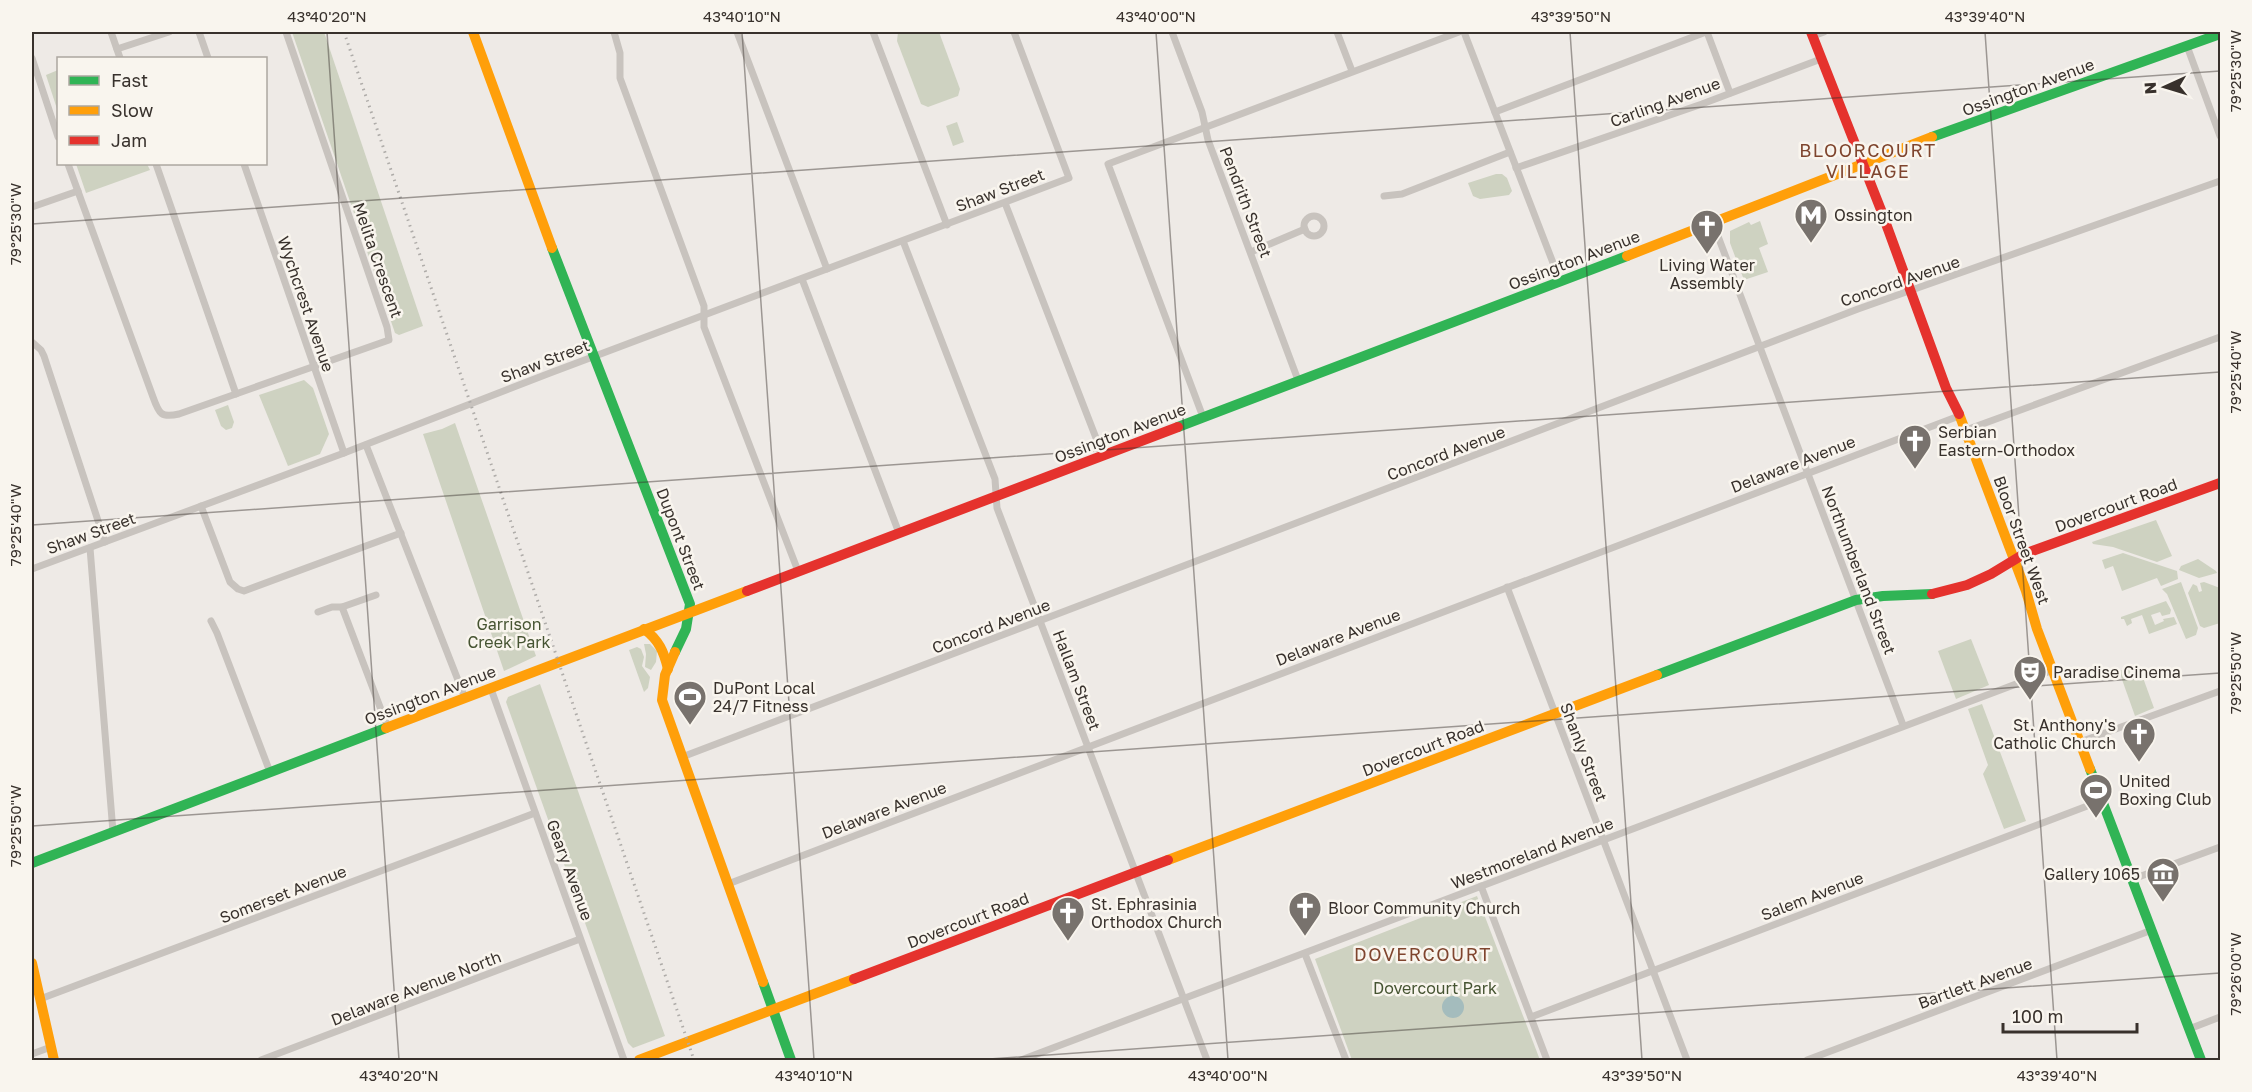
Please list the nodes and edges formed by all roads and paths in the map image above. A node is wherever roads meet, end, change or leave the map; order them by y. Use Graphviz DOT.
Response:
graph roads {
  1 [pos="111,32"];
  2 [pos="169,32"];
  3 [pos="200,32"];
  4 [pos="286,32"];
  5 [pos="473,32"];
  6 [pos="614,32"];
  7 [pos="737,32"];
  8 [pos="873,32"];
  9 [pos="1014,32"];
  10 [pos="1172,32"];
  11 [pos="1337,32"];
  12 [pos="1459,32"];
  13 [pos="1464,32"];
  14 [pos="1707,32"];
  15 [pos="1824,32"];
  16 [pos="1812,34"];
  17 [pos="2220,34"];
  18 [pos="2187,46"];
  19 [pos="117,49"];
  20 [pos="120,57"];
  21 [pos="208,57"];
  22 [pos="32,58"];
  23 [pos="1821,59"];
  24 [pos="1352,71"];
  25 [pos="34,76"];
  26 [pos="1730,93"];
  27 [pos="1495,112"];
  28 [pos="1206,126"];
  29 [pos="57,134"];
  30 [pos="2220,136"];
  31 [pos="1510,152"];
  32 [pos="1863,164"];
  33 [pos="68,165"];
  34 [pos="156,165"];
  35 [pos="244,165"];
  36 [pos="1516,168"];
  37 [pos="2220,181"];
  38 [pos="78,191"];
  39 [pos="1384,196"];
  40 [pos="1005,203"];
  41 [pos="32,207"];
  42 [pos="1713,223"];
  43 [pos="946,225"];
  44 [pos="1305,229"];
  45 [pos="903,241"];
  46 [pos="1251,252"];
  47 [pos="827,269"];
  48 [pos="802,279"];
  49 [pos="1560,281"];
  50 [pos="1910,292"];
  51 [pos="705,315"];
  52 [pos="2220,337"];
  53 [pos="32,342"];
  54 [pos="1760,347"];
  55 [pos="594,357"];
  56 [pos="314,368"];
  57 [pos="1298,380"];
  58 [pos="236,394"];
  59 [pos="1959,416"];
  60 [pos="1203,417"];
  61 [pos="1966,430"];
  62 [pos="366,445"];
  63 [pos="344,453"];
  64 [pos="1103,456"];
  65 [pos="1808,473"];
  66 [pos="2220,483"];
  67 [pos="996,497"];
  68 [pos="201,506"];
  69 [pos="401,533"];
  70 [pos="899,533"];
  71 [pos="105,542"];
  72 [pos="90,548"];
  73 [pos="2014,561"];
  74 [pos="32,569"];
  75 [pos="798,571"];
  76 [pos="1507,587"];
  77 [pos="376,595"];
  78 [pos="1856,600"];
  79 [pos="342,608"];
  80 [pos="318,612"];
  81 [pos="691,612"];
  82 [pos="211,621"];
  83 [pos="1041,622"];
  84 [pos="644,629"];
  85 [pos="668,669"];
  86 [pos="2053,670"];
  87 [pos="491,689"];
  88 [pos="2220,692"];
  89 [pos="465,698"];
  90 [pos="1555,714"];
  91 [pos="1903,725"];
  92 [pos="388,728"];
  93 [pos="2080,742"];
  94 [pos="1088,747"];
  95 [pos="682,757"];
  96 [pos="270,772"];
  97 [pos="2103,800"];
  98 [pos="535,813"];
  99 [pos="113,832"];
  100 [pos="1603,840"];
  101 [pos="2220,847"];
  102 [pos="32,863"];
  103 [pos="1136,872"];
  104 [pos="2133,879"];
  105 [pos="728,884"];
  106 [pos="1481,886"];
  107 [pos="2152,930"];
  108 [pos="580,939"];
  109 [pos="1305,954"];
  110 [pos="32,963"];
  111 [pos="1653,970"];
  112 [pos="40,999"];
  113 [pos="1184,999"];
  114 [pos="773,1010"];
  115 [pos="1531,1017"];
  116 [pos="2220,1017"];
  117 [pos="2189,1029"];
  118 [pos="51,1047"];
  119 [pos="32,1054"];
  120 [pos="2197,1059"];
  121 [pos="54,1060"];
  122 [pos="261,1060"];
  123 [pos="624,1060"];
  124 [pos="639,1060"];
  125 [pos="790,1060"];
  126 [pos="1021,1060"];
  127 [pos="1207,1060"];
  128 [pos="1346,1060"];
  129 [pos="1547,1060"];
  130 [pos="1687,1060"];
  131 [pos="1808,1060"];
  1 -- 19 [label="street"];
  2 -- 19 [label="street"];
  3 -- 21 [label="street"];
  4 -- 56 [label="street, Melita Crescent"];
  5 -- 55 [label="street, Dupont Street"];
  6 -- 51 [label="street"];
  7 -- 47 [label="street"];
  8 -- 43 [label="street"];
  9 -- 40 [label="street, Shaw Street"];
  10 -- 28 [label="street, Pendrith Street"];
  11 -- 24 [label="street"];
  12 -- 24 [label="street"];
  13 -- 27 [label="street"];
  14 -- 26 [label="street"];
  14 -- 27 [label="street"];
  15 -- 16 [label="street"];
  16 -- 23 [label="street, Bloor Street West"];
  17 -- 18 [label="street, Ossington Avenue"];
  18 -- 30 [label="street"];
  18 -- 32 [label="street, Ossington Avenue"];
  19 -- 20 [label="street"];
  22 -- 25 [label="street"];
  23 -- 26 [label="street, Carling Avenue"];
  23 -- 32 [label="street, Bloor Street West"];
  24 -- 28 [label="street"];
  25 -- 29 [label="street"];
  26 -- 36 [label="street, Carling Avenue"];
  27 -- 31 [label="street"];
  28 -- 46 [label="street, Pendrith Street"];
  28 -- 60 [label="street"];
  31 -- 36 [label="street"];
  31 -- 39 [label="street"];
  32 -- 42 [label="street, Ossington Avenue"];
  32 -- 50 [label="street, Bloor Street West"];
  33 -- 38 [label="street"];
  34 -- 58 [label="street"];
  35 -- 56 [label="street, Wychcrest Avenue"];
  36 -- 49 [label="street"];
  37 -- 50 [label="street, Concord Avenue"];
  38 -- 41 [label="street"];
  38 -- 58 [label="street, Melita Crescent"];
  40 -- 43 [label="street, Shaw Street"];
  40 -- 64 [label="street"];
  42 -- 49 [label="street, Ossington Avenue"];
  42 -- 54 [label="street, Northumberland Street"];
  43 -- 45 [label="street, Shaw Street"];
  44 -- 46 [label="street"];
  45 -- 47 [label="street, Shaw Street"];
  45 -- 67 [label="street, Hallam Street"];
  46 -- 57 [label="street, Pendrith Street"];
  47 -- 48 [label="street, Shaw Street"];
  48 -- 51 [label="street, Shaw Street"];
  48 -- 70 [label="street"];
  49 -- 57 [label="street, Ossington Avenue"];
  50 -- 54 [label="street, Concord Avenue"];
  50 -- 59 [label="street, Bloor Street West"];
  51 -- 55 [label="street, Shaw Street"];
  51 -- 75 [label="street"];
  52 -- 61 [label="street"];
  53 -- 71 [label="street"];
  54 -- 65 [label="street, Northumberland Street"];
  54 -- 83 [label="street, Concord Avenue"];
  55 -- 62 [label="street, Shaw Street"];
  55 -- 81 [label="street, Dupont Street"];
  56 -- 58 [label="street, Melita Crescent"];
  56 -- 63 [label="street, Wychcrest Avenue"];
  57 -- 60 [label="street, Ossington Avenue"];
  59 -- 61 [label="street, Bloor Street West"];
  59 -- 65 [label="street, Delaware Avenue"];
  60 -- 64 [label="street, Ossington Avenue"];
  61 -- 73 [label="street, Bloor Street West"];
  62 -- 63 [label="street, Shaw Street"];
  62 -- 69 [label="street"];
  63 -- 68 [label="street, Shaw Street"];
  64 -- 67 [label="street, Ossington Avenue"];
  65 -- 76 [label="street, Delaware Avenue"];
  65 -- 78 [label="street, Northumberland Street"];
  66 -- 73 [label="street, Dovercourt Road"];
  67 -- 70 [label="street, Ossington Avenue"];
  67 -- 83 [label="street, Hallam Street"];
  68 -- 69 [label="street"];
  68 -- 71 [label="street, Shaw Street"];
  69 -- 89 [label="street"];
  70 -- 75 [label="street, Ossington Avenue"];
  71 -- 72 [label="street, Shaw Street"];
  72 -- 74 [label="street, Shaw Street"];
  72 -- 99 [label="street"];
  73 -- 78 [label="street, Dovercourt Road"];
  73 -- 86 [label="street, Bloor Street West"];
  75 -- 81 [label="street, Ossington Avenue"];
  76 -- 90 [label="street, Shanly Street"];
  76 -- 94 [label="street, Delaware Avenue"];
  77 -- 79 [label="street"];
  78 -- 90 [label="street, Dovercourt Road"];
  78 -- 91 [label="street, Northumberland Street"];
  79 -- 80 [label="street"];
  79 -- 92 [label="street"];
  81 -- 84 [label="street, Ossington Avenue"];
  81 -- 85 [label="street, Dupont Street"];
  82 -- 96 [label="street"];
  83 -- 94 [label="street, Hallam Street"];
  83 -- 95 [label="street, Concord Avenue"];
  84 -- 85 [label="street"];
  84 -- 87 [label="street, Ossington Avenue"];
  85 -- 95 [label="street, Dupont Street"];
  86 -- 91 [label="street, Westmoreland Avenue"];
  86 -- 93 [label="street, Bloor Street West"];
  87 -- 89 [label="street, Ossington Avenue"];
  87 -- 98 [label="street, Geary Avenue"];
  88 -- 93 [label="street"];
  89 -- 92 [label="street, Ossington Avenue"];
  90 -- 100 [label="street, Shanly Street"];
  90 -- 103 [label="street, Dovercourt Road"];
  91 -- 100 [label="street, Westmoreland Avenue"];
  92 -- 96 [label="street, Ossington Avenue"];
  93 -- 97 [label="street, Bloor Street West"];
  94 -- 103 [label="street, Hallam Street"];
  94 -- 105 [label="street, Delaware Avenue"];
  95 -- 105 [label="street, Dupont Street"];
  96 -- 99 [label="street, Ossington Avenue"];
  97 -- 104 [label="street, Bloor Street West"];
  97 -- 111 [label="street, Salem Avenue"];
  98 -- 108 [label="street, Geary Avenue"];
  98 -- 112 [label="street, Somerset Avenue"];
  99 -- 102 [label="street, Ossington Avenue"];
  100 -- 106 [label="street, Westmoreland Avenue"];
  100 -- 111 [label="street, Shanly Street"];
  101 -- 104 [label="street"];
  103 -- 113 [label="street, Hallam Street"];
  103 -- 114 [label="street, Dovercourt Road"];
  104 -- 107 [label="street, Bloor Street West"];
  105 -- 114 [label="street, Dupont Street"];
  106 -- 109 [label="street, Westmoreland Avenue"];
  106 -- 115 [label="street"];
  107 -- 117 [label="street, Bloor Street West"];
  107 -- 131 [label="street, Bartlett Avenue"];
  108 -- 122 [label="street, Delaware Avenue North"];
  108 -- 123 [label="street, Geary Avenue"];
  109 -- 113 [label="street, Westmoreland Avenue"];
  109 -- 128 [label="street"];
  110 -- 112 [label="street"];
  111 -- 115 [label="street, Salem Avenue"];
  111 -- 130 [label="street, Shanly Street"];
  112 -- 118 [label="street"];
  113 -- 126 [label="street, Westmoreland Avenue"];
  113 -- 127 [label="street, Hallam Street"];
  114 -- 124 [label="street, Dovercourt Road"];
  114 -- 125 [label="street, Dupont Street"];
  115 -- 129 [label="street"];
  116 -- 117 [label="street"];
  117 -- 120 [label="street, Bloor Street West"];
  118 -- 119 [label="street"];
  118 -- 121 [label="street"];
}
